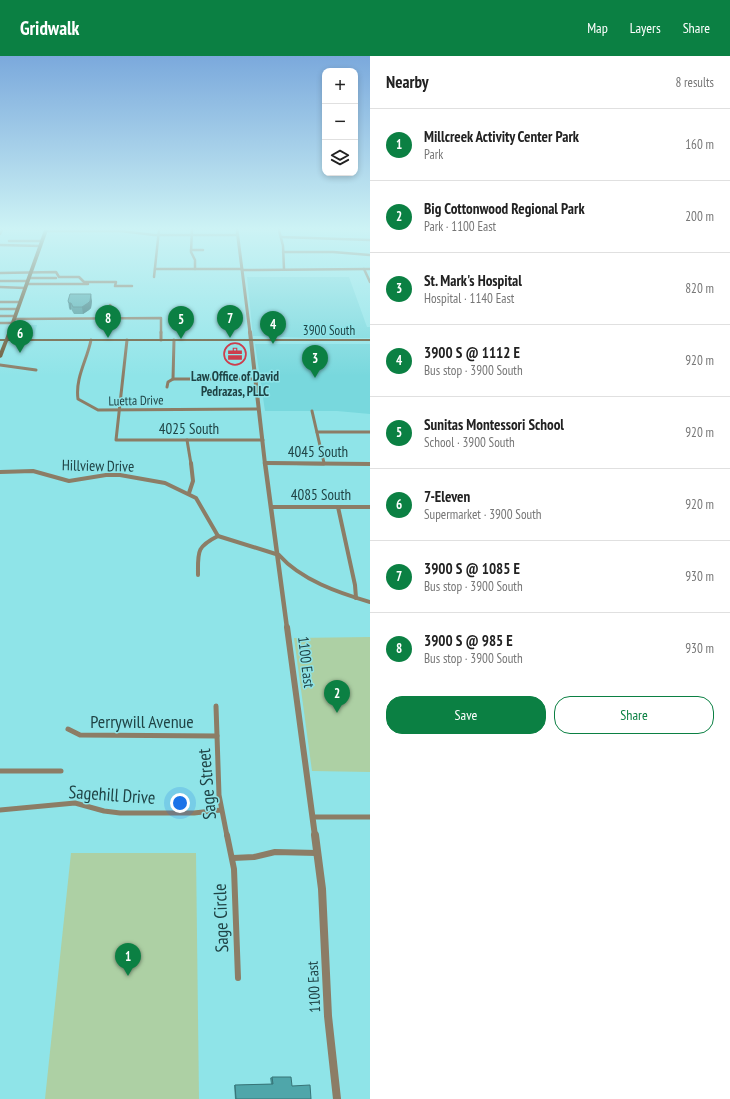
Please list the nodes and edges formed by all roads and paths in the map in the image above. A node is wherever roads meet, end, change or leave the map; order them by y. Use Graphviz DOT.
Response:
graph roads {
  1 [pos="29,279"];
  2 [pos="52,279"];
  3 [pos="81,279"];
  4 [pos="243,279"];
  5 [pos="0,281"];
  6 [pos="27,283"];
  7 [pos="105,284"];
  8 [pos="132,286"];
  9 [pos="0,287"];
  10 [pos="0,302"];
  11 [pos="20,302"];
  12 [pos="110,305"];
  13 [pos="0,309"];
  14 [pos="18,309"];
  15 [pos="0,316"];
  16 [pos="111,318"];
  17 [pos="14,319"];
  18 [pos="0,323"];
  19 [pos="0,340"];
  20 [pos="6,340"];
  21 [pos="91,340"];
  22 [pos="127,340"];
  23 [pos="161,340"];
  24 [pos="174,340"];
  25 [pos="251,340"];
  26 [pos="370,340"];
  27 [pos="0,357"];
  28 [pos="0,365"];
  29 [pos="36,370"];
  30 [pos="172,378"];
  31 [pos="255,379"];
  32 [pos="168,387"];
  33 [pos="258,409"];
  34 [pos="119,411"];
  35 [pos="312,412"];
  36 [pos="317,432"];
  37 [pos="370,432"];
  38 [pos="187,440"];
  39 [pos="263,440"];
  40 [pos="266,463"];
  41 [pos="324,463"];
  42 [pos="370,464"];
  43 [pos="0,472"];
  44 [pos="189,493"];
  45 [pos="272,507"];
  46 [pos="338,507"];
  47 [pos="370,507"];
  48 [pos="218,536"];
  49 [pos="279,555"];
  50 [pos="198,575"];
  51 [pos="356,598"];
  52 [pos="370,602"];
  53 [pos="216,706"];
  54 [pos="68,729"];
  55 [pos="217,736"];
  56 [pos="0,771"];
  57 [pos="61,771"];
  58 [pos="0,810"];
  59 [pos="221,810"];
  60 [pos="313,817"];
  61 [pos="370,817"];
  62 [pos="318,853"];
  63 [pos="232,858"];
  64 [pos="238,978"];
  65 [pos="337,1099"];
  1 -- 6 [label="main road"];
  2 -- 6 [label="street"];
  3 -- 8 [label="street"];
  4 -- 25 [label="street, 1100 East"];
  5 -- 6 [label="street"];
  6 -- 7 [label="street"];
  6 -- 9 [label="street"];
  6 -- 11 [label="main road"];
  10 -- 11 [label="street"];
  11 -- 14 [label="main road"];
  12 -- 16 [label="street"];
  13 -- 14 [label="street"];
  14 -- 17 [label="main road"];
  15 -- 17 [label="street"];
  16 -- 17 [label="street"];
  16 -- 23 [label="street"];
  17 -- 18 [label="street"];
  17 -- 20 [label="main road"];
  19 -- 20 [label="main road, 3900 South"];
  20 -- 21 [label="main road, 3900 South"];
  20 -- 27 [label="main road"];
  21 -- 22 [label="main road, 3900 South"];
  21 -- 34 [label="street, Luetta Drive"];
  22 -- 23 [label="main road, 3900 South"];
  22 -- 34 [label="street"];
  23 -- 24 [label="main road, 3900 South"];
  24 -- 25 [label="main road, 3900 South"];
  24 -- 30 [label="street"];
  25 -- 26 [label="main road, 3900 South"];
  25 -- 31 [label="street, 1100 East"];
  28 -- 29 [label="street"];
  30 -- 31 [label="street"];
  30 -- 32 [label="street"];
  31 -- 33 [label="street, 1100 East"];
  33 -- 34 [label="street, Luetta Drive"];
  33 -- 39 [label="street, 1100 East"];
  34 -- 38 [label="street, 4025 South"];
  35 -- 36 [label="street"];
  36 -- 37 [label="street"];
  36 -- 41 [label="street"];
  38 -- 39 [label="street, 4025 South"];
  38 -- 44 [label="street"];
  39 -- 40 [label="street, 1100 East"];
  40 -- 41 [label="street, 4045 South"];
  40 -- 45 [label="street, 1100 East"];
  41 -- 42 [label="street, 4045 South"];
  43 -- 44 [label="street, Hillview Drive"];
  44 -- 48 [label="street, Hillview Drive"];
  45 -- 46 [label="street, 4085 South"];
  45 -- 49 [label="street, 1100 East"];
  46 -- 47 [label="street, 4085 South"];
  46 -- 51 [label="street"];
  48 -- 49 [label="street"];
  48 -- 50 [label="street"];
  49 -- 51 [label="street"];
  49 -- 60 [label="street, 1100 East"];
  51 -- 52 [label="street"];
  53 -- 55 [label="street, Sage Street"];
  54 -- 55 [label="street, Perrywill Avenue"];
  55 -- 59 [label="street, Sage Street"];
  56 -- 57 [label="street"];
  58 -- 59 [label="street, Sagehill Drive"];
  59 -- 63 [label="street, Sage Street"];
  60 -- 61 [label="street"];
  60 -- 62 [label="street, 1100 East"];
  62 -- 63 [label="street"];
  62 -- 65 [label="street, 1100 East"];
  63 -- 64 [label="street, Sage Circle"];
}
